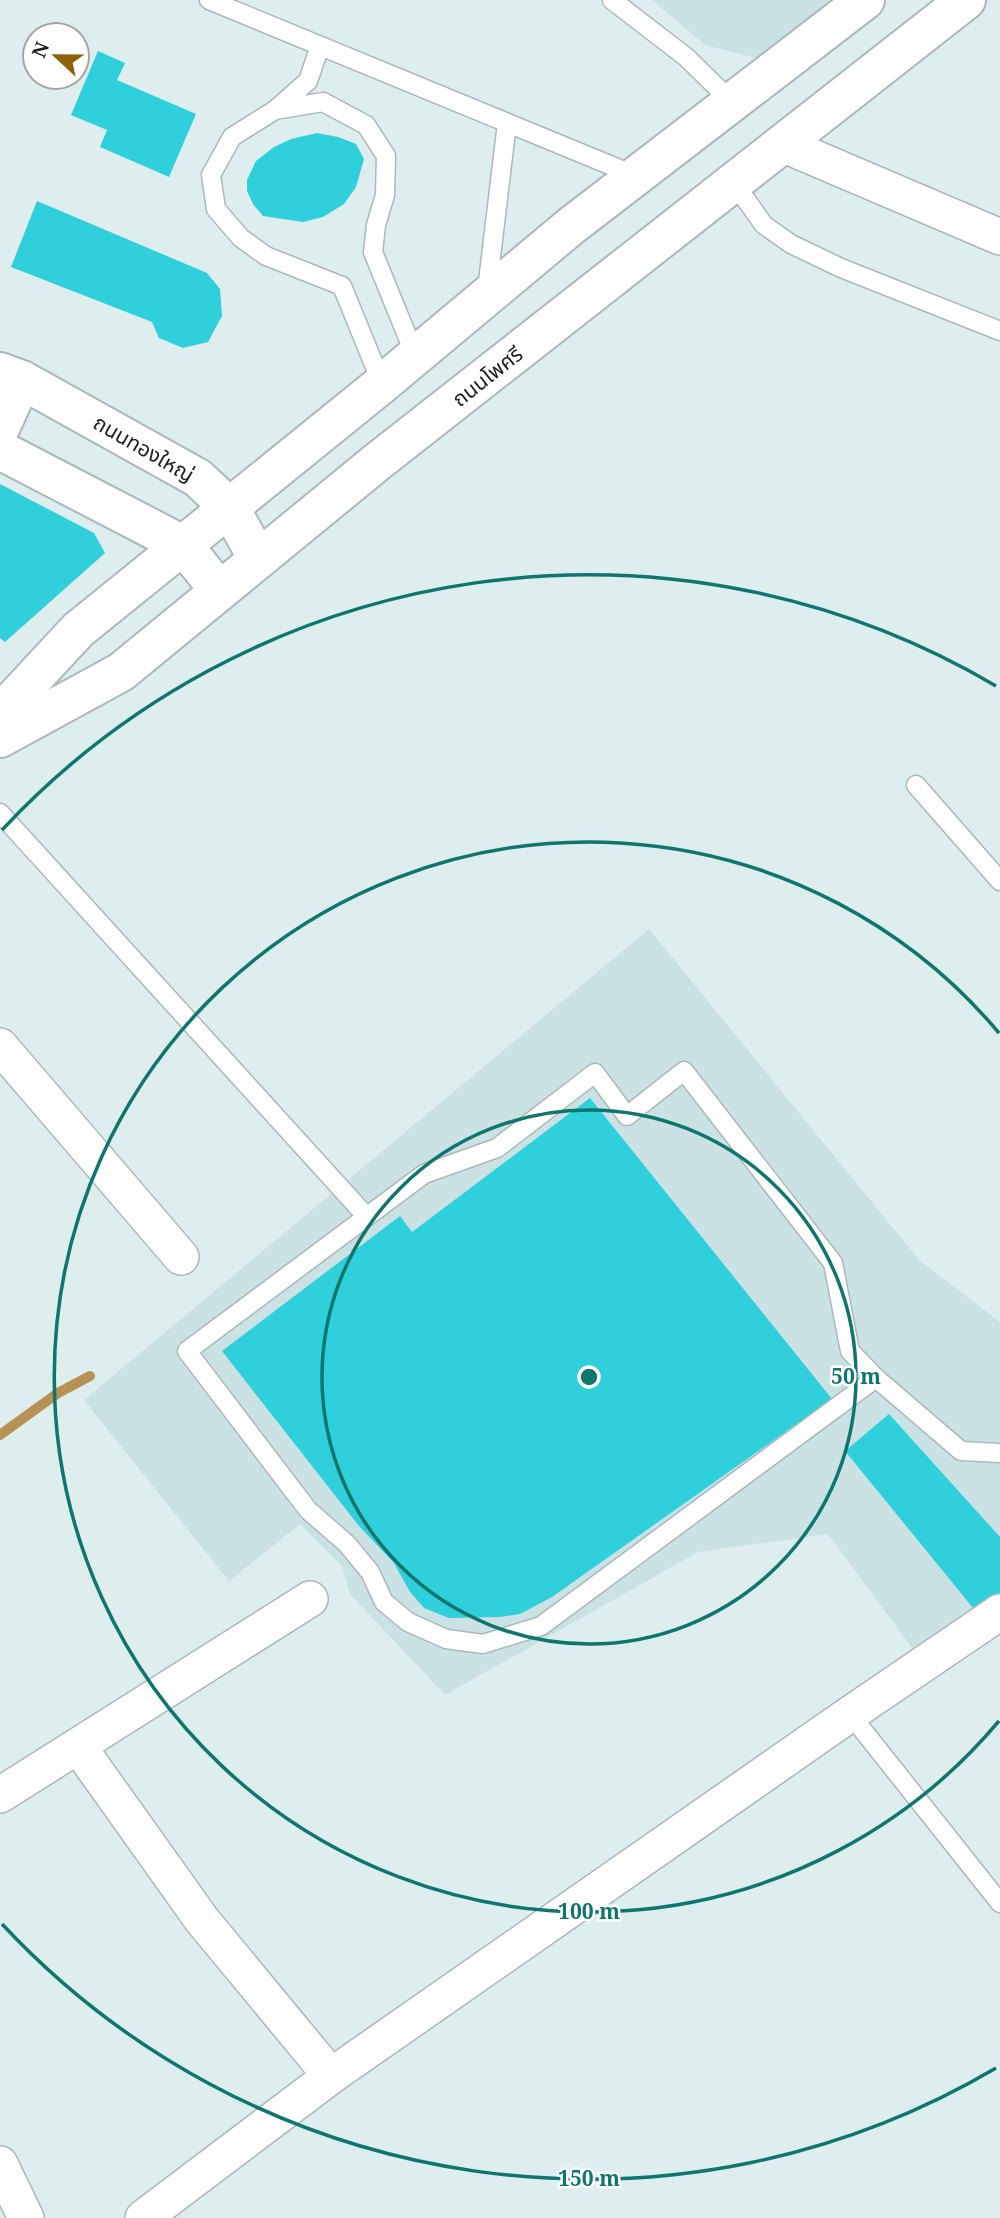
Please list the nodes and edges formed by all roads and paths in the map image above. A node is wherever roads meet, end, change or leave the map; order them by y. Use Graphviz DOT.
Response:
graph roads {
  1 [pos="209,0"];
  2 [pos="612,0"];
  3 [pos="864,0"];
  4 [pos="966,0"];
  5 [pos="320,46"];
  6 [pos="732,102"];
  7 [pos="275,110"];
  8 [pos="507,123"];
  9 [pos="782,144"];
  10 [pos="634,175"];
  11 [pos="734,183"];
  12 [pos="1000,237"];
  13 [pos="486,296"];
  14 [pos="1000,331"];
  15 [pos="415,355"];
  16 [pos="11,376"];
  17 [pos="382,384"];
  18 [pos="0,428"];
  19 [pos="0,450"];
  20 [pos="377,462"];
  21 [pos="230,508"];
  22 [pos="183,545"];
  23 [pos="258,559"];
  24 [pos="219,590"];
  25 [pos="121,672"];
  26 [pos="0,714"];
  27 [pos="0,738"];
  28 [pos="916,785"];
  29 [pos="0,813"];
  30 [pos="1000,881"];
  31 [pos="0,1046"];
  32 [pos="367,1216"];
  33 [pos="181,1256"];
  34 [pos="876,1378"];
  35 [pos="1000,1453"];
  36 [pos="310,1599"];
  37 [pos="1000,1612"];
  38 [pos="850,1714"];
  39 [pos="78,1746"];
  40 [pos="0,1795"];
  41 [pos="1000,1903"];
  42 [pos="331,2076"];
  43 [pos="0,2164"];
  44 [pos="26,2218"];
  45 [pos="144,2218"];
  1 -- 5 [label="lane"];
  2 -- 6 [label="lane"];
  3 -- 6 [label="main road"];
  4 -- 9 [label="main road, ถนนโพศรี"];
  5 -- 7 [label="lane"];
  5 -- 8 [label="lane"];
  6 -- 10 [label="main road"];
  7 -- 15 [label="lane"];
  7 -- 17 [label="lane"];
  8 -- 10 [label="lane"];
  8 -- 13 [label="lane"];
  9 -- 11 [label="main road, ถนนโพศรี"];
  9 -- 12 [label="street"];
  10 -- 13 [label="main road"];
  11 -- 14 [label="lane"];
  11 -- 20 [label="main road, ถนนโพศรี"];
  13 -- 15 [label="main road"];
  15 -- 17 [label="main road"];
  16 -- 18 [label="main road"];
  16 -- 21 [label="main road, ถนนทองใหญ่"];
  17 -- 21 [label="main road"];
  19 -- 22 [label="main road"];
  20 -- 23 [label="main road, ถนนโพศรี"];
  20 -- 25 [label="main road"];
  21 -- 22 [label="main road"];
  21 -- 23 [label="main road, ถนนทองใหญ่"];
  22 -- 24 [label="main road"];
  22 -- 26 [label="main road"];
  23 -- 24 [label="main road, ถนนโพศรี"];
  24 -- 25 [label="main road, ถนนโพศรี"];
  25 -- 27 [label="main road, ถนนโพศรี"];
  28 -- 30 [label="lane"];
  29 -- 32 [label="lane"];
  31 -- 33 [label="street"];
  32 -- 34 [label="lane"];
  32 -- 34 [label="lane"];
  34 -- 35 [label="lane"];
  36 -- 39 [label="street"];
  37 -- 38 [label="street"];
  38 -- 41 [label="lane"];
  38 -- 42 [label="street"];
  39 -- 40 [label="street"];
  39 -- 42 [label="street"];
  42 -- 45 [label="street"];
  43 -- 44 [label="street"];
}
